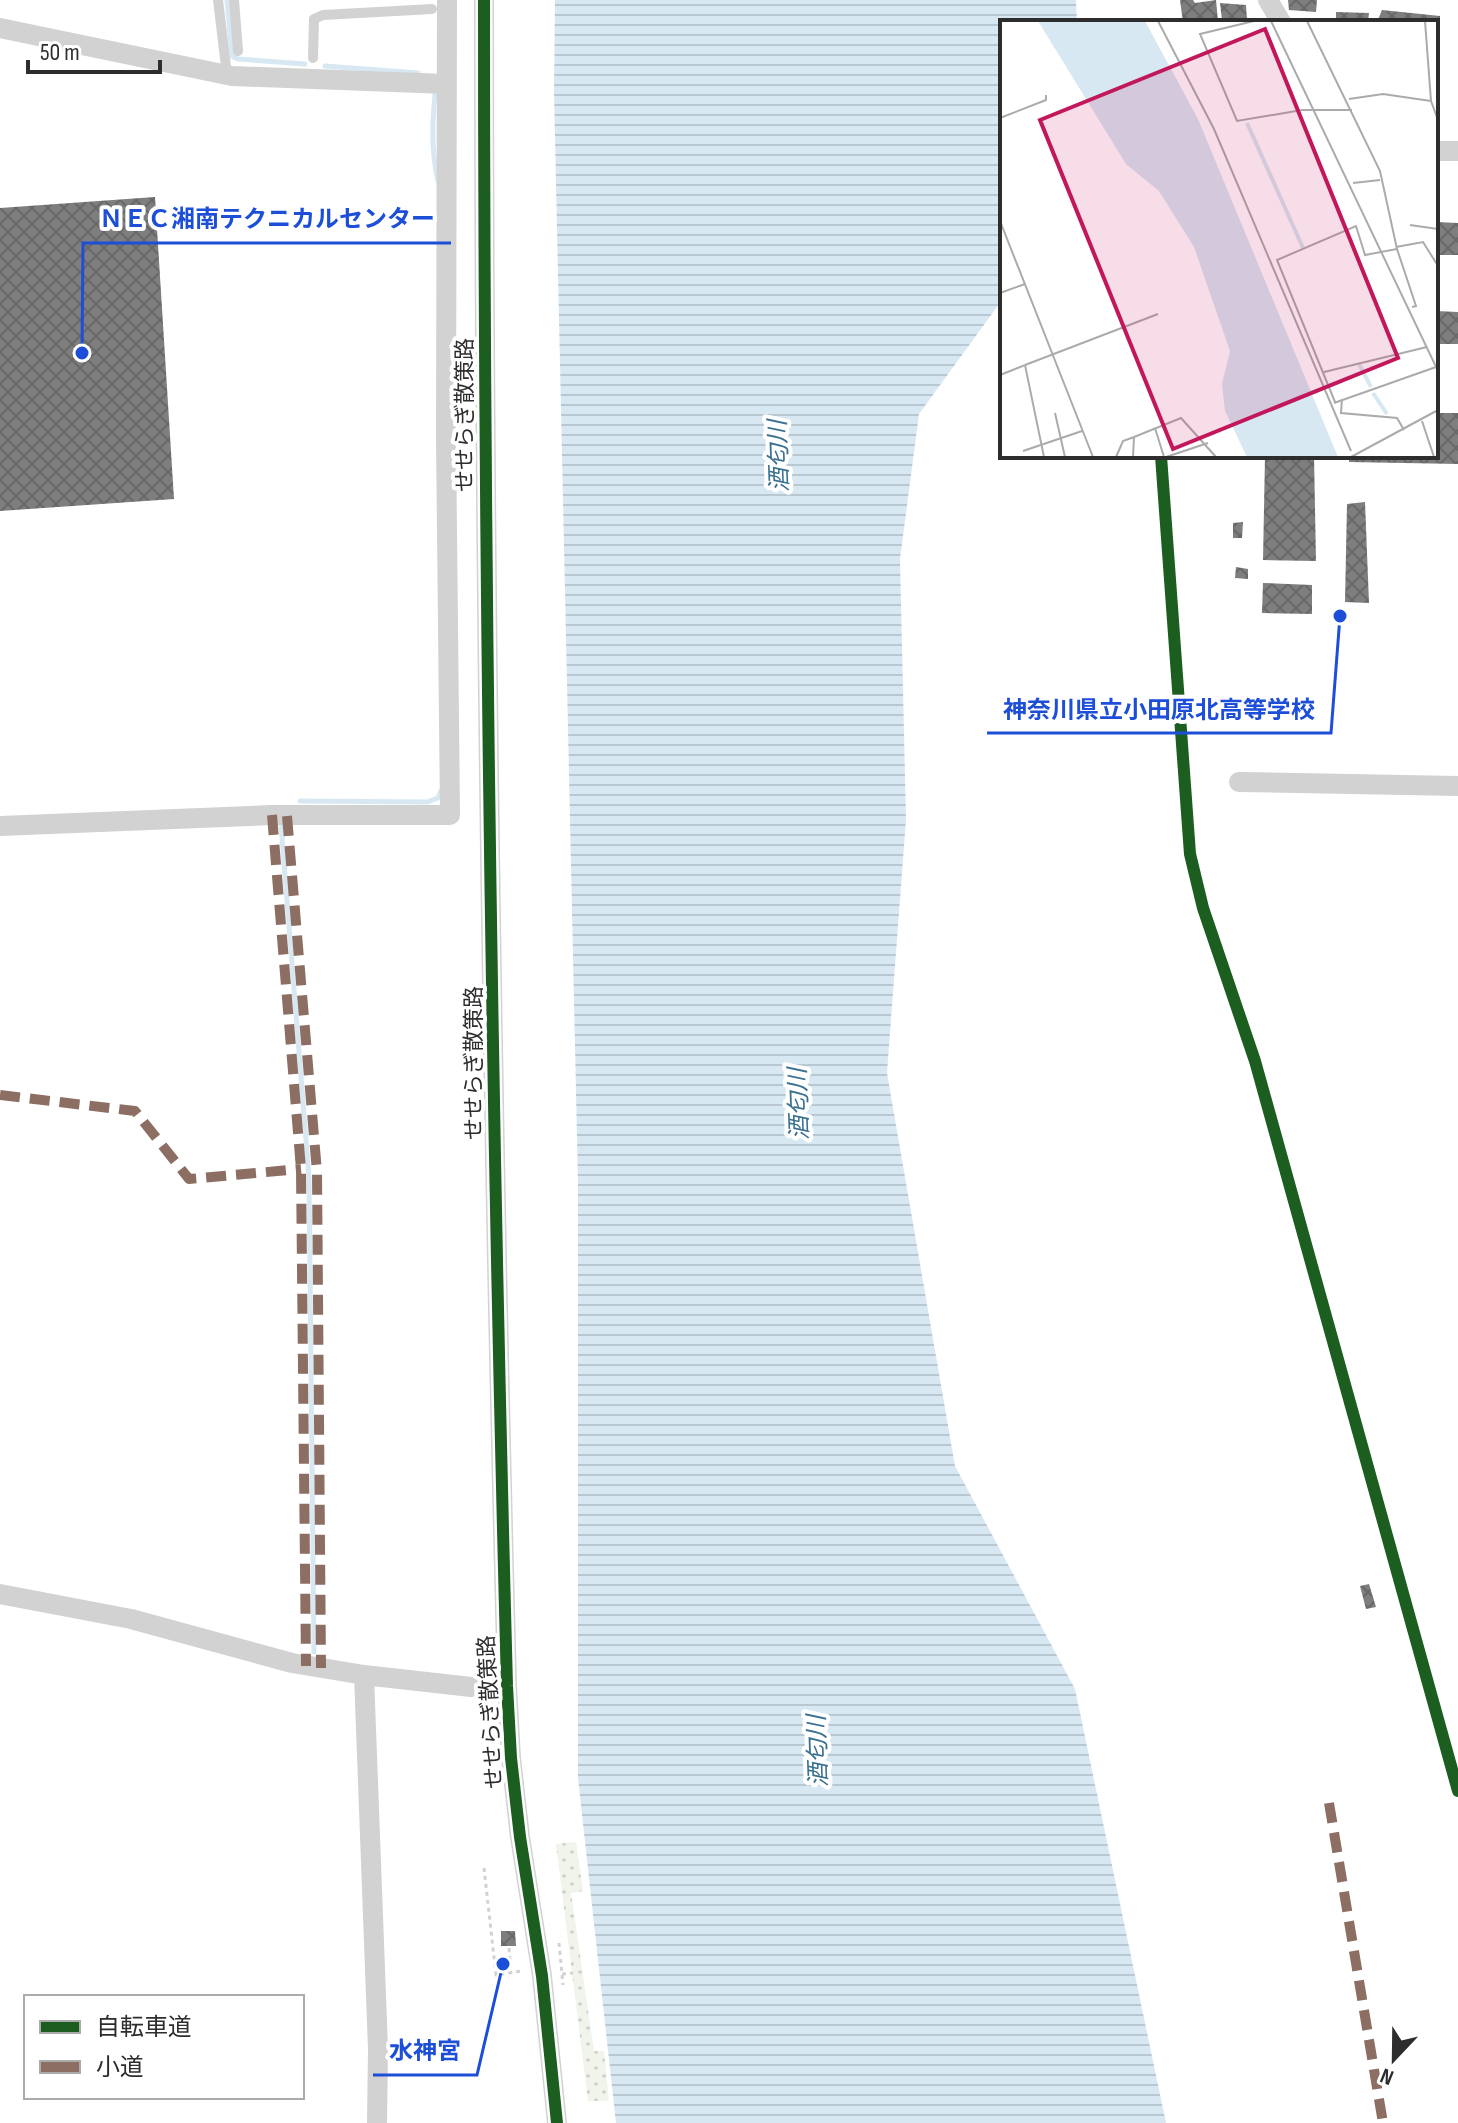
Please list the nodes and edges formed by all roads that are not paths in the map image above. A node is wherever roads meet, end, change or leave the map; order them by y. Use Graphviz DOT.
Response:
graph roads {
  1 [pos="218,0"];
  2 [pos="234,0"];
  3 [pos="484,0"];
  4 [pos="1268,0"];
  5 [pos="442,5"];
  6 [pos="1280,20"];
  7 [pos="0,28"];
  8 [pos="238,51"];
  9 [pos="313,58"];
  10 [pos="227,75"];
  11 [pos="313,79"];
  12 [pos="446,84"];
  13 [pos="1239,782"];
  14 [pos="1458,786"];
  15 [pos="0,826"];
  16 [pos="0,1594"];
  17 [pos="364,1675"];
  18 [pos="471,1687"];
  19 [pos="377,2123"];
  20 [pos="557,2123"];
  1 -- 10 [label="lane"];
  2 -- 8 [label="lane"];
  3 -- 20 [label="street, せせらぎ散策路"];
  4 -- 6 [label="street"];
  5 -- 9 [label="lane"];
  5 -- 12 [label="street"];
  7 -- 10 [label="street"];
  9 -- 11 [label="street"];
  10 -- 11 [label="street"];
  11 -- 12 [label="street"];
  12 -- 15 [label="street"];
  13 -- 14 [label="street"];
  16 -- 17 [label="street"];
  17 -- 18 [label="street"];
  17 -- 19 [label="street"];
}
